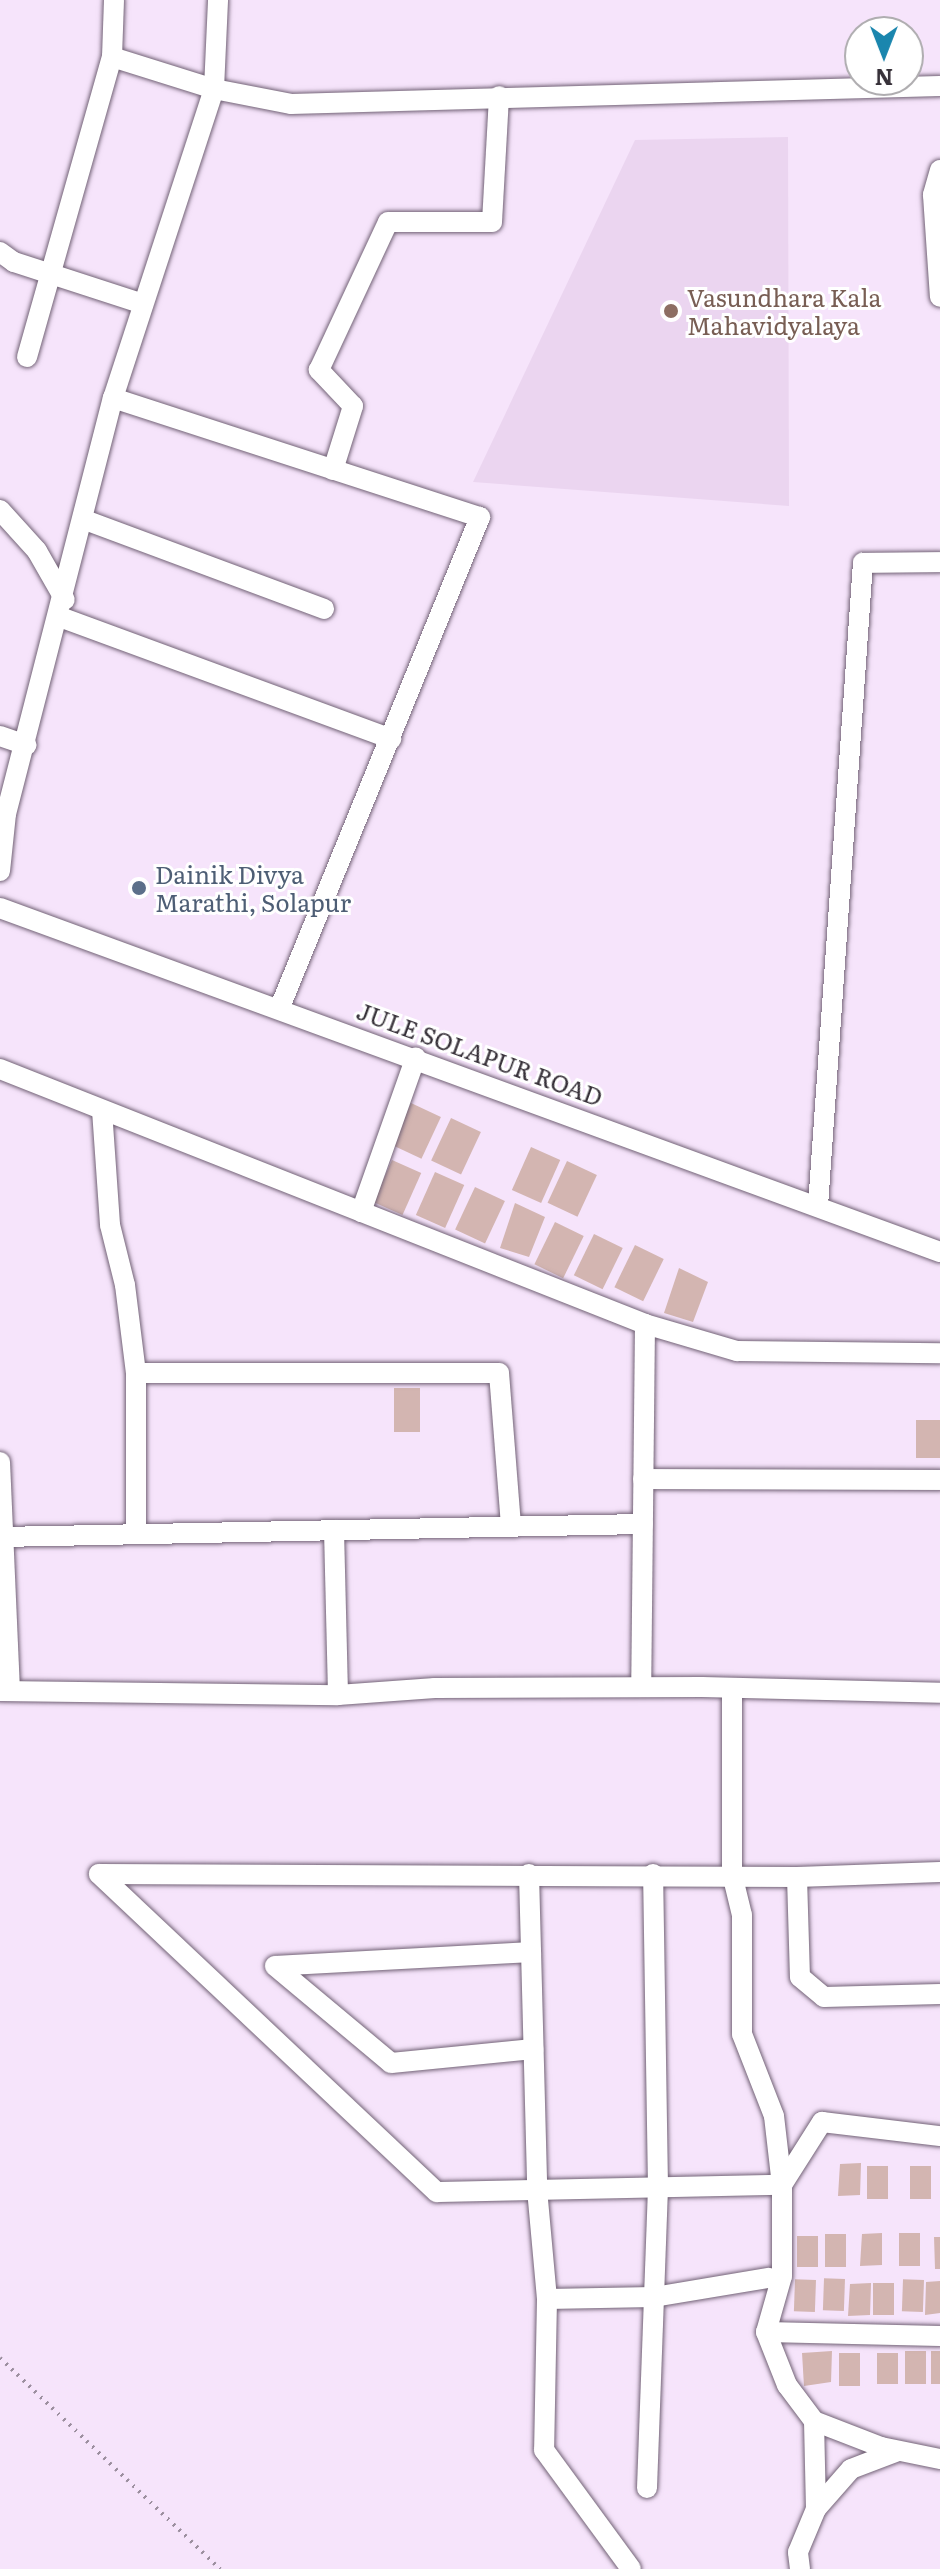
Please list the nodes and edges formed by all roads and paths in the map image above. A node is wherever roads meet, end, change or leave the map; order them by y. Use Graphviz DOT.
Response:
graph roads {
  1 [pos="114,0"];
  2 [pos="218,0"];
  3 [pos="112,57"];
  4 [pos="940,86"];
  5 [pos="214,89"];
  6 [pos="499,96"];
  7 [pos="940,170"];
  8 [pos="0,252"];
  9 [pos="50,274"];
  10 [pos="940,297"];
  11 [pos="143,304"];
  12 [pos="27,357"];
  13 [pos="113,398"];
  14 [pos="333,470"];
  15 [pos="0,510"];
  16 [pos="85,520"];
  17 [pos="940,562"];
  18 [pos="62,608"];
  19 [pos="324,609"];
  20 [pos="0,736"];
  21 [pos="391,739"];
  22 [pos="26,745"];
  23 [pos="0,871"];
  24 [pos="0,908"];
  25 [pos="280,1007"];
  26 [pos="416,1057"];
  27 [pos="0,1069"];
  28 [pos="102,1110"];
  29 [pos="818,1206"];
  30 [pos="361,1212"];
  31 [pos="940,1252"];
  32 [pos="645,1324"];
  33 [pos="940,1353"];
  34 [pos="136,1373"];
  35 [pos="0,1462"];
  36 [pos="643,1479"];
  37 [pos="940,1480"];
  38 [pos="643,1524"];
  39 [pos="511,1527"];
  40 [pos="334,1530"];
  41 [pos="136,1534"];
  42 [pos="2,1536"];
  43 [pos="641,1687"];
  44 [pos="732,1688"];
  45 [pos="5,1691"];
  46 [pos="940,1693"];
  47 [pos="338,1695"];
  48 [pos="940,1872"];
  49 [pos="529,1874"];
  50 [pos="653,1874"];
  51 [pos="732,1874"];
  52 [pos="797,1877"];
  53 [pos="531,1952"];
  54 [pos="940,1994"];
  55 [pos="533,2049"];
  56 [pos="940,2136"];
  57 [pos="782,2185"];
  58 [pos="658,2187"];
  59 [pos="537,2189"];
  60 [pos="768,2278"];
  61 [pos="654,2297"];
  62 [pos="547,2299"];
  63 [pos="766,2332"];
  64 [pos="940,2336"];
  65 [pos="0,2358"];
  66 [pos="814,2421"];
  67 [pos="898,2451"];
  68 [pos="940,2459"];
  69 [pos="647,2488"];
  70 [pos="816,2509"];
  71 [pos="220,2569"];
  72 [pos="631,2569"];
  73 [pos="800,2569"];
  1 -- 3 [label="street"];
  2 -- 5 [label="street"];
  3 -- 5 [label="street"];
  3 -- 9 [label="street"];
  4 -- 6 [label="street"];
  5 -- 6 [label="street"];
  5 -- 11 [label="street"];
  6 -- 14 [label="street"];
  7 -- 10 [label="street"];
  8 -- 9 [label="street"];
  9 -- 11 [label="street"];
  9 -- 12 [label="street"];
  11 -- 13 [label="street"];
  13 -- 14 [label="street"];
  13 -- 16 [label="street"];
  14 -- 21 [label="street"];
  15 -- 18 [label="street"];
  16 -- 18 [label="street"];
  16 -- 19 [label="street"];
  17 -- 29 [label="street"];
  18 -- 21 [label="street"];
  18 -- 22 [label="street"];
  20 -- 22 [label="street"];
  21 -- 25 [label="street"];
  22 -- 23 [label="street"];
  24 -- 25 [label="street, JULE SOLAPUR ROAD"];
  25 -- 26 [label="street, JULE SOLAPUR ROAD"];
  26 -- 29 [label="street, JULE SOLAPUR ROAD"];
  26 -- 30 [label="street"];
  27 -- 28 [label="street"];
  28 -- 30 [label="street"];
  28 -- 34 [label="street"];
  29 -- 31 [label="street, JULE SOLAPUR ROAD"];
  30 -- 32 [label="street"];
  32 -- 33 [label="street"];
  32 -- 36 [label="street"];
  34 -- 39 [label="street"];
  34 -- 41 [label="street"];
  35 -- 42 [label="street"];
  36 -- 37 [label="street"];
  36 -- 38 [label="street"];
  38 -- 39 [label="street"];
  38 -- 43 [label="street"];
  39 -- 40 [label="street"];
  40 -- 41 [label="street"];
  40 -- 47 [label="street"];
  41 -- 42 [label="street"];
  42 -- 45 [label="street"];
  43 -- 44 [label="street"];
  43 -- 47 [label="street"];
  44 -- 46 [label="street"];
  44 -- 51 [label="street"];
  45 -- 47 [label="street"];
  48 -- 52 [label="street"];
  49 -- 50 [label="street"];
  49 -- 53 [label="street"];
  49 -- 59 [label="street"];
  50 -- 51 [label="street"];
  50 -- 58 [label="street"];
  51 -- 52 [label="street"];
  51 -- 57 [label="street"];
  52 -- 54 [label="street"];
  53 -- 55 [label="street"];
  53 -- 55 [label="street"];
  55 -- 59 [label="street"];
  56 -- 57 [label="street"];
  57 -- 58 [label="street"];
  57 -- 63 [label="street"];
  58 -- 59 [label="street"];
  58 -- 61 [label="street"];
  59 -- 62 [label="street"];
  60 -- 61 [label="street"];
  61 -- 62 [label="street"];
  61 -- 69 [label="street"];
  62 -- 72 [label="street"];
  63 -- 64 [label="street"];
  63 -- 66 [label="street"];
  65 -- 71 [label="path"];
  66 -- 67 [label="street"];
  66 -- 70 [label="street"];
  67 -- 68 [label="street"];
  67 -- 70 [label="street"];
  70 -- 73 [label="street"];
}
